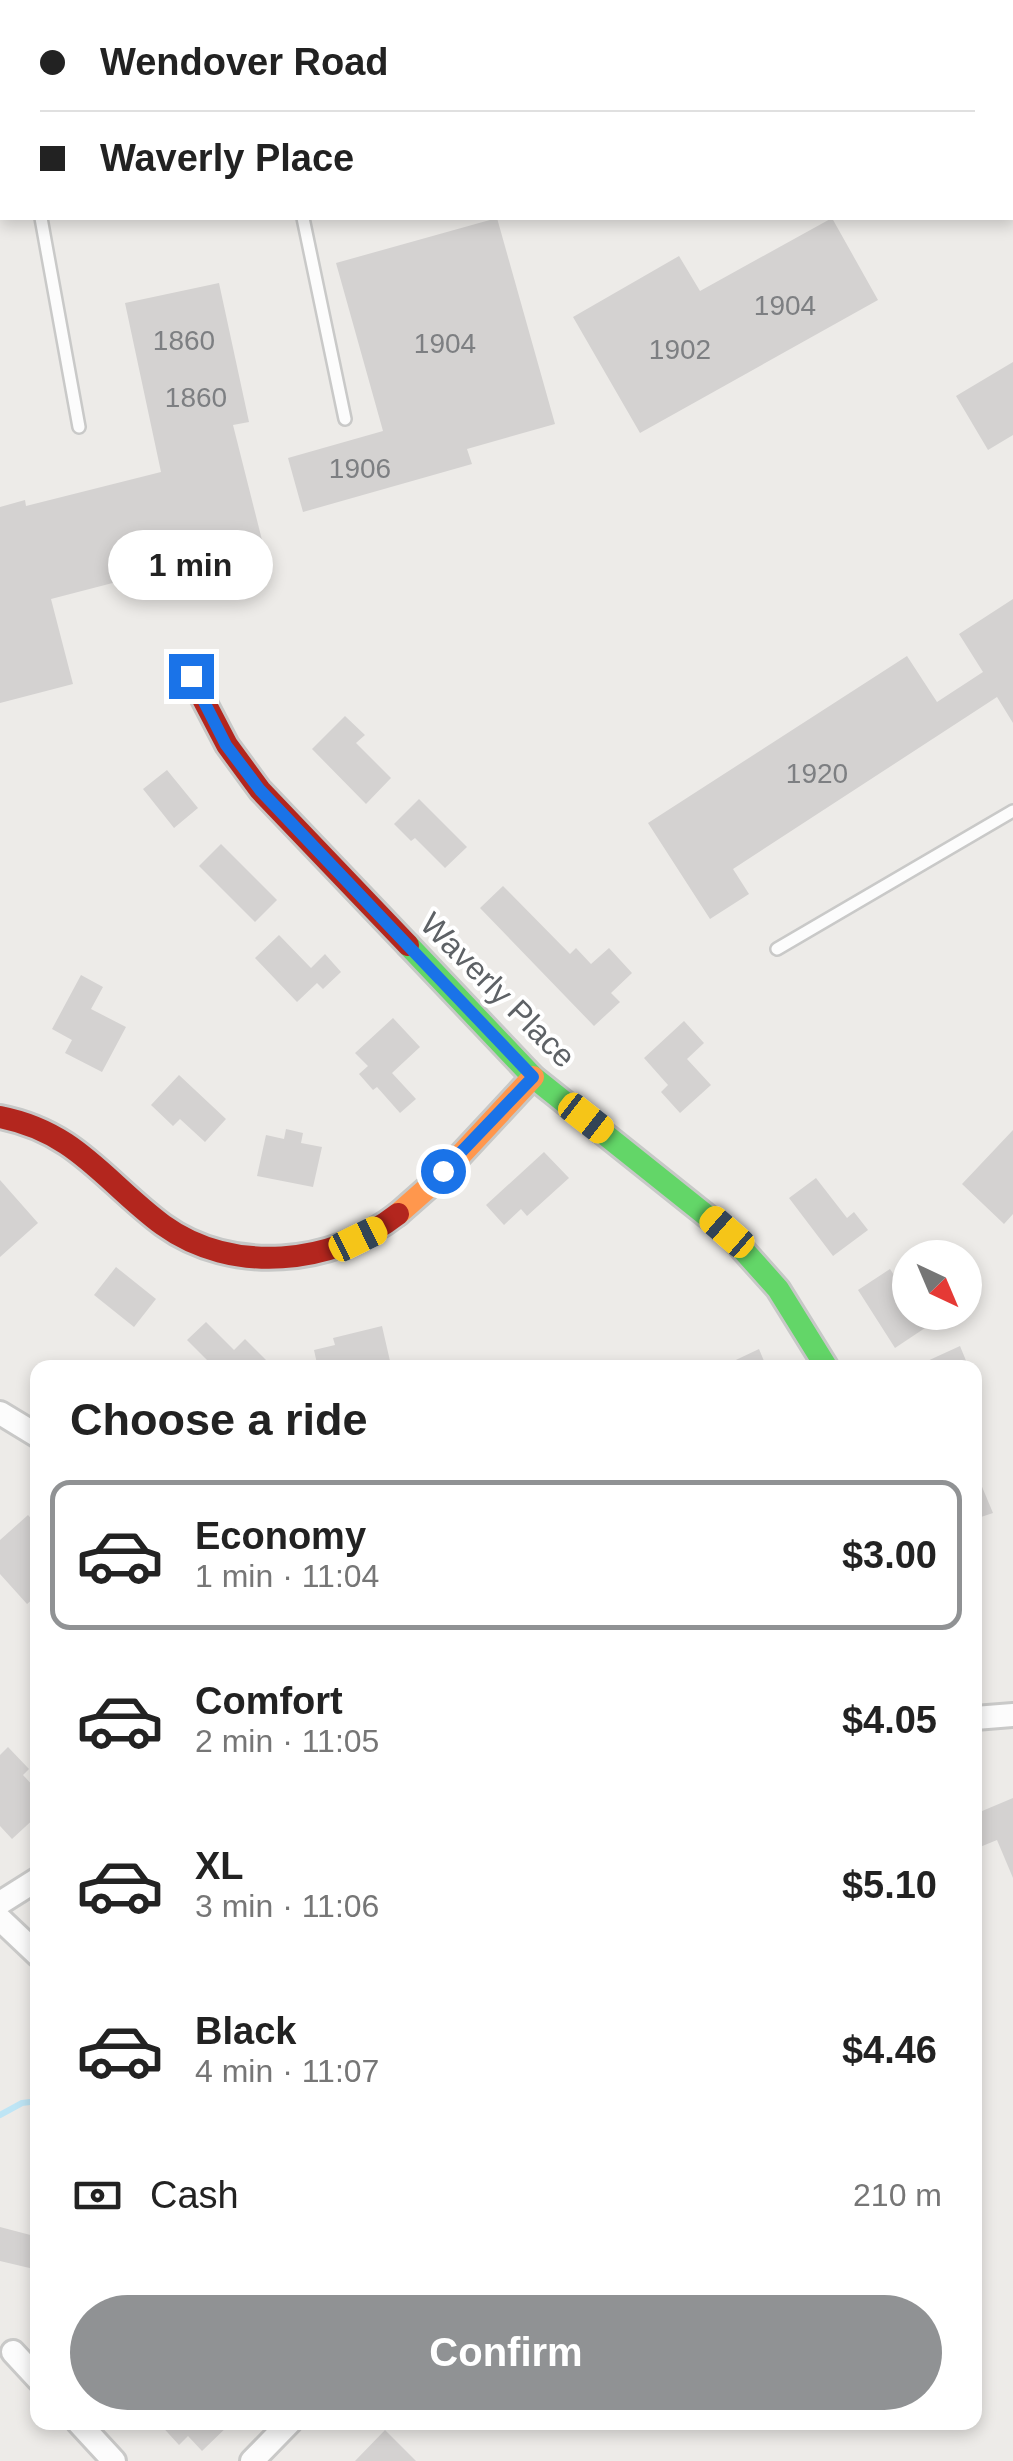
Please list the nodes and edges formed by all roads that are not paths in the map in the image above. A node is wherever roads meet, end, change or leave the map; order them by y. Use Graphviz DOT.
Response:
graph roads {
  1 [pos="41,220"];
  2 [pos="304,220"];
  3 [pos="345,419"];
  4 [pos="79,427"];
  5 [pos="191,676"];
  6 [pos="1013,810"];
  7 [pos="777,949"];
  8 [pos="533,1077"];
  9 [pos="0,1117"];
  10 [pos="822,1360"];
  11 [pos="0,1414"];
  12 [pos="30,1431"];
  13 [pos="1013,1715"];
  14 [pos="982,1717"];
  15 [pos="30,1884"];
  16 [pos="0,1904"];
  17 [pos="0,1919"];
  18 [pos="30,1947"];
  19 [pos="13,2352"];
  20 [pos="30,2370"];
  21 [pos="85,2430"];
  22 [pos="282,2430"];
  23 [pos="114,2461"];
  24 [pos="252,2461"];
  1 -- 4 [label="lane"];
  2 -- 3 [label="lane"];
  5 -- 8 [label="street, Waverly Place"];
  6 -- 7 [label="lane"];
  8 -- 9 [label="street"];
  8 -- 10 [label="street, Waverly Place"];
  11 -- 12 [label="street"];
  13 -- 14 [label="street"];
  15 -- 16 [label="street"];
  17 -- 18 [label="street"];
  19 -- 20 [label="street"];
  21 -- 23 [label="street"];
  22 -- 24 [label="street"];
}
